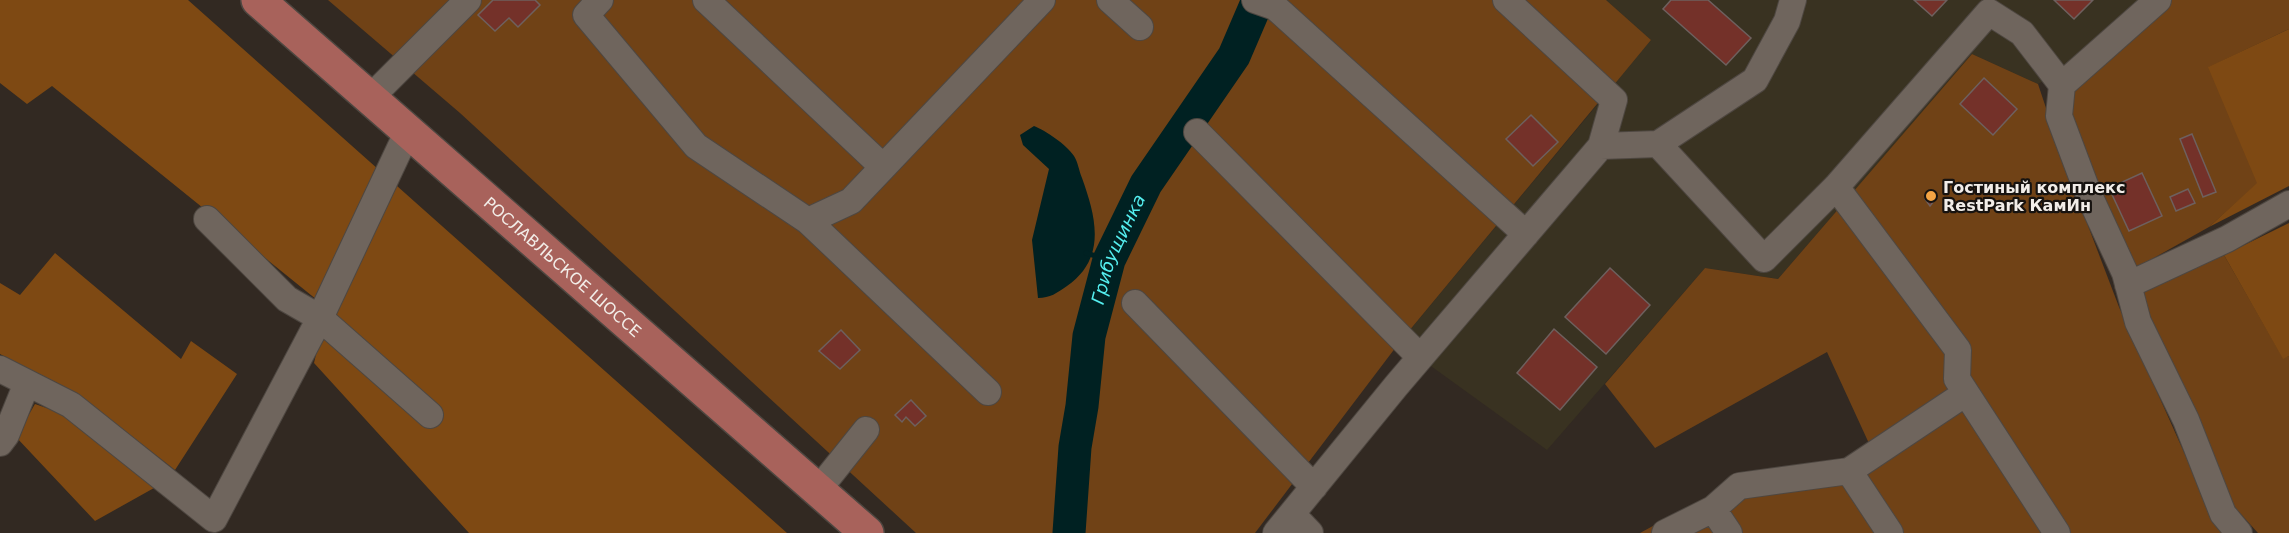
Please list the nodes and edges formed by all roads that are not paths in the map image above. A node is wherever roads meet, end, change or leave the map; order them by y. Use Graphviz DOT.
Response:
graph roads {
  1 [pos="258,0"];
  2 [pos="468,0"];
  3 [pos="706,0"];
  4 [pos="1042,0"];
  5 [pos="1110,0"];
  6 [pos="1255,0"];
  7 [pos="1506,0"];
  8 [pos="1793,0"];
  9 [pos="2158,0"];
  10 [pos="586,5"];
  11 [pos="1140,27"];
  12 [pos="2062,85"];
  13 [pos="370,98"];
  14 [pos="408,131"];
  15 [pos="1197,132"];
  16 [pos="1658,144"];
  17 [pos="1601,146"];
  18 [pos="883,167"];
  19 [pos="1836,187"];
  20 [pos="2289,204"];
  21 [pos="207,219"];
  22 [pos="808,221"];
  23 [pos="1526,234"];
  24 [pos="2128,285"];
  25 [pos="1135,303"];
  26 [pos="320,318"];
  27 [pos="1420,357"];
  28 [pos="0,369"];
  29 [pos="27,383"];
  30 [pos="988,392"];
  31 [pos="1966,393"];
  32 [pos="430,415"];
  33 [pos="866,430"];
  34 [pos="0,443"];
  35 [pos="1849,471"];
  36 [pos="1314,487"];
  37 [pos="818,490"];
  38 [pos="1713,509"];
  39 [pos="1284,523"];
  40 [pos="867,533"];
  41 [pos="1310,533"];
  42 [pos="1665,533"];
  43 [pos="1729,533"];
  44 [pos="1890,533"];
  45 [pos="2057,533"];
  46 [pos="2239,533"];
  1 -- 13 [label="main road, РОСЛАВЛЬСКОЕ ШОССЕ"];
  2 -- 13 [label="lane"];
  3 -- 18 [label="lane"];
  4 -- 18 [label="lane"];
  5 -- 11 [label="lane"];
  6 -- 23 [label="lane"];
  7 -- 17 [label="lane"];
  8 -- 16 [label="lane"];
  9 -- 12 [label="lane"];
  10 -- 22 [label="lane"];
  12 -- 19 [label="lane"];
  12 -- 24 [label="lane"];
  13 -- 14 [label="main road, РОСЛАВЛЬСКОЕ ШОССЕ"];
  14 -- 26 [label="lane"];
  14 -- 37 [label="main road, РОСЛАВЛЬСКОЕ ШОССЕ"];
  15 -- 27 [label="lane"];
  16 -- 17 [label="lane"];
  16 -- 19 [label="lane"];
  17 -- 23 [label="lane"];
  18 -- 22 [label="lane"];
  19 -- 31 [label="lane"];
  20 -- 24 [label="lane"];
  21 -- 26 [label="lane"];
  22 -- 30 [label="lane"];
  23 -- 27 [label="lane"];
  24 -- 46 [label="lane"];
  25 -- 36 [label="lane"];
  26 -- 29 [label="lane"];
  26 -- 32 [label="lane"];
  27 -- 36 [label="lane"];
  28 -- 29 [label="lane"];
  29 -- 34 [label="lane"];
  31 -- 35 [label="lane"];
  31 -- 45 [label="lane"];
  33 -- 37 [label="lane"];
  35 -- 38 [label="lane"];
  35 -- 44 [label="lane"];
  36 -- 39 [label="lane"];
  37 -- 40 [label="main road, РОСЛАВЛЬСКОЕ ШОССЕ"];
  38 -- 42 [label="lane"];
  38 -- 43 [label="lane"];
  39 -- 41 [label="lane"];
}
